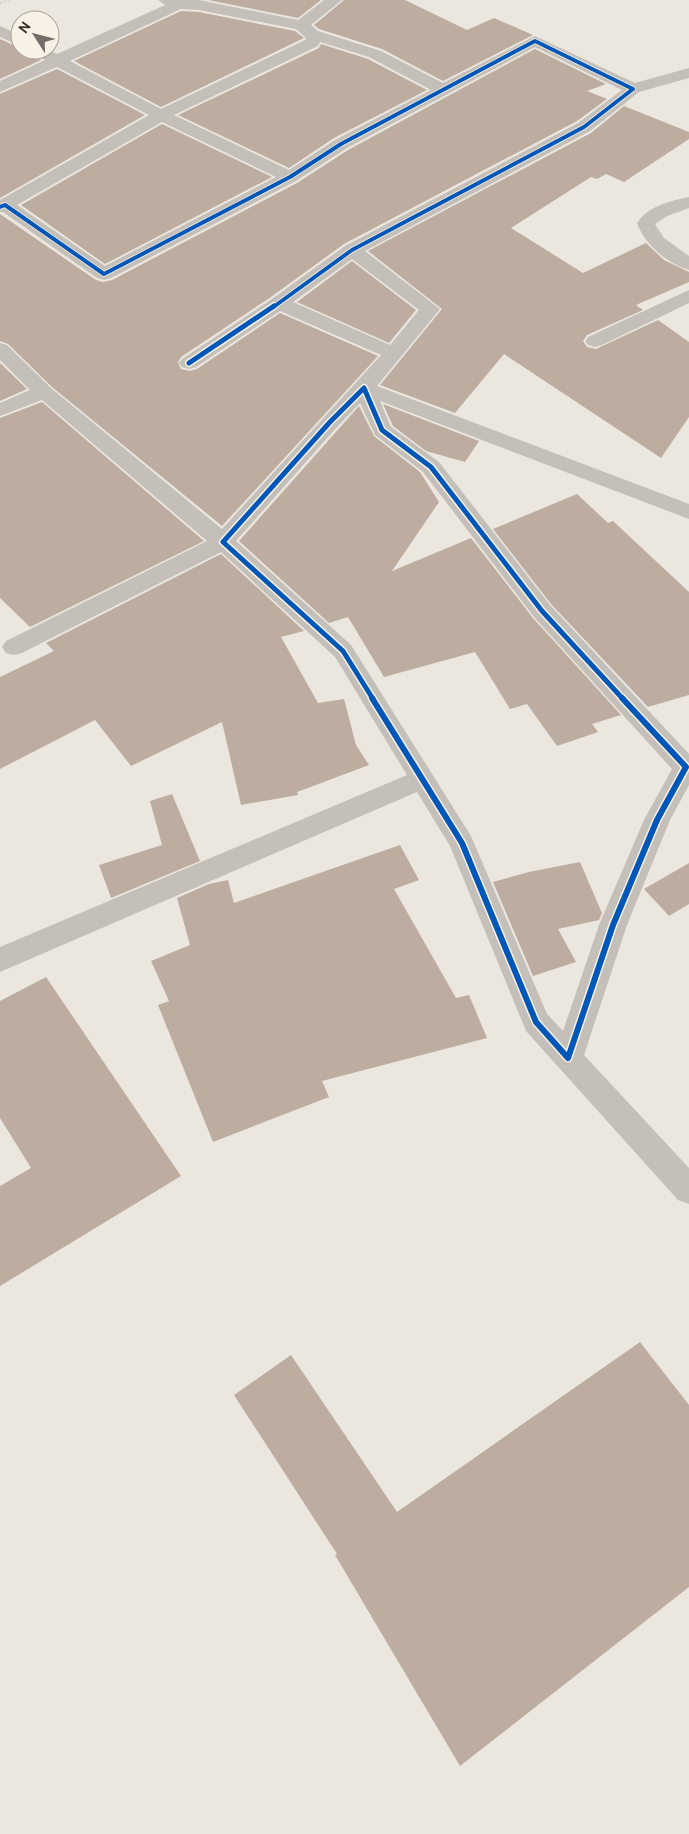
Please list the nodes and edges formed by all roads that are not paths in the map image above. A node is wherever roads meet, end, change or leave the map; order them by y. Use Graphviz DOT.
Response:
graph roads {
  1 [pos="334,0"];
  2 [pos="172,2"];
  3 [pos="306,29"];
  4 [pos="59,61"];
  5 [pos="689,74"];
  6 [pos="0,87"];
  7 [pos="633,89"];
  8 [pos="443,90"];
  9 [pos="161,115"];
  10 [pos="290,177"];
  11 [pos="689,202"];
  12 [pos="2,206"];
  13 [pos="352,250"];
  14 [pos="689,264"];
  15 [pos="689,296"];
  16 [pos="279,303"];
  17 [pos="595,341"];
  18 [pos="0,349"];
  19 [pos="394,354"];
  20 [pos="189,363"];
  21 [pos="364,388"];
  22 [pos="44,392"];
  23 [pos="0,410"];
  24 [pos="689,512"];
  25 [pos="223,542"];
  26 [pos="5,644"];
  27 [pos="688,769"];
  28 [pos="423,779"];
  29 [pos="0,960"];
  30 [pos="568,1058"];
  31 [pos="689,1190"];
  1 -- 3 [label="street"];
  2 -- 3 [label="street"];
  2 -- 4 [label="street"];
  3 -- 8 [label="street"];
  3 -- 9 [label="street"];
  4 -- 6 [label="street"];
  4 -- 9 [label="street"];
  5 -- 7 [label="street"];
  7 -- 8 [label="street"];
  7 -- 13 [label="street"];
  8 -- 10 [label="street"];
  9 -- 10 [label="street"];
  9 -- 12 [label="street"];
  10 -- 12 [label="street"];
  11 -- 14 [label="street"];
  13 -- 16 [label="street"];
  13 -- 19 [label="street"];
  15 -- 17 [label="street"];
  16 -- 19 [label="street"];
  16 -- 20 [label="street"];
  18 -- 22 [label="street"];
  19 -- 21 [label="street"];
  21 -- 24 [label="street"];
  21 -- 25 [label="street"];
  21 -- 27 [label="street"];
  22 -- 23 [label="street"];
  22 -- 25 [label="street"];
  25 -- 26 [label="street"];
  25 -- 28 [label="street"];
  27 -- 30 [label="street"];
  28 -- 29 [label="street"];
  28 -- 30 [label="street"];
  30 -- 31 [label="street"];
}
